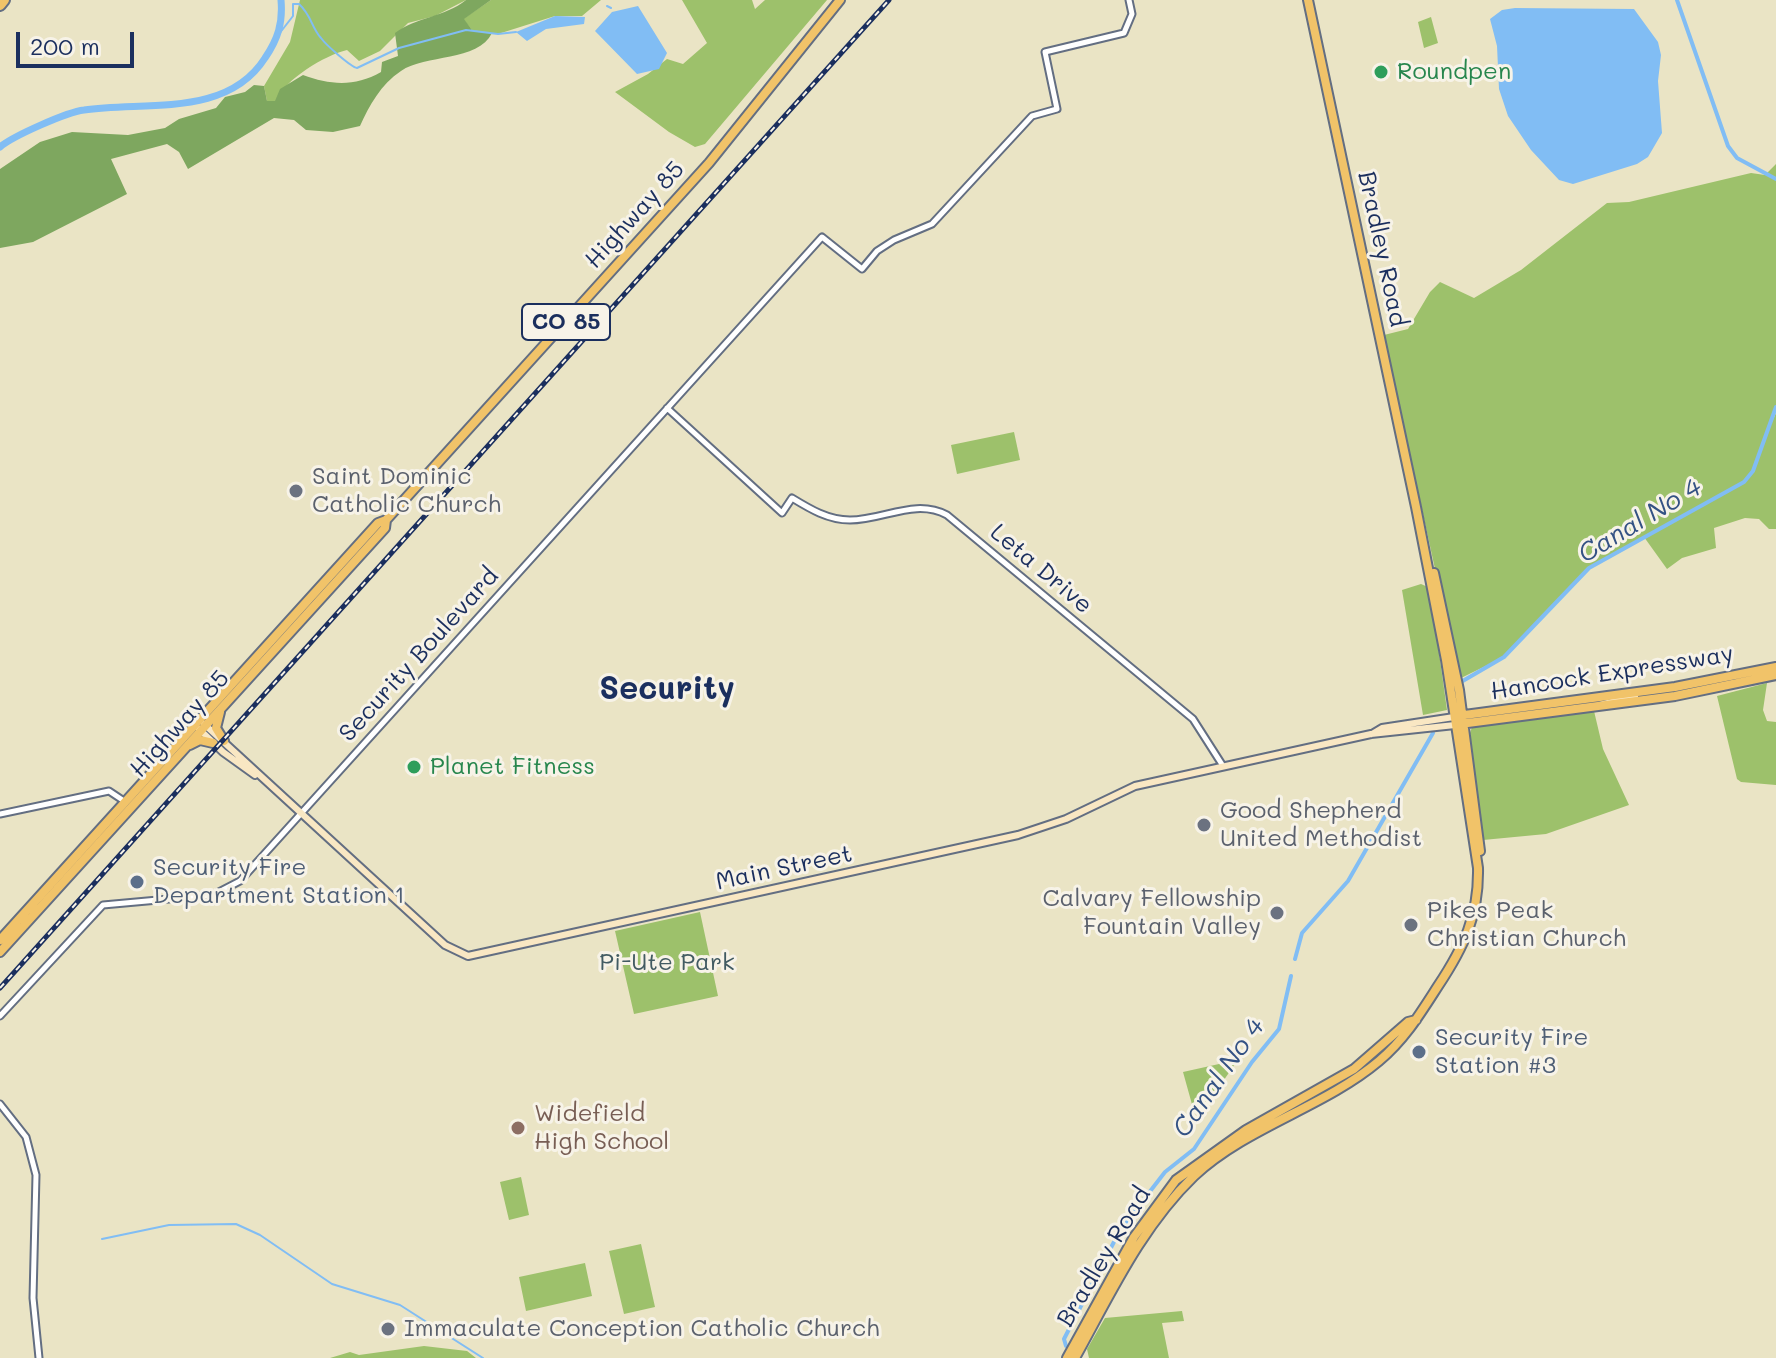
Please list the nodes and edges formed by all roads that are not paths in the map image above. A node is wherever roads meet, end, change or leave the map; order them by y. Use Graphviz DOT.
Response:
graph roads {
  1 [pos="4,0"];
  2 [pos="840,0"];
  3 [pos="1129,0"];
  4 [pos="1308,0"];
  5 [pos="0,5"];
  6 [pos="667,408"];
  7 [pos="386,520"];
  8 [pos="1776,667"];
  9 [pos="1776,675"];
  10 [pos="1598,702"];
  11 [pos="223,707"];
  12 [pos="1459,720"];
  13 [pos="201,726"];
  14 [pos="224,741"];
  15 [pos="213,743"];
  16 [pos="181,753"];
  17 [pos="1223,766"];
  18 [pos="258,776"];
  19 [pos="124,801"];
  20 [pos="0,814"];
  21 [pos="300,814"];
  22 [pos="76,869"];
  23 [pos="0,940"];
  24 [pos="0,952"];
  25 [pos="0,1016"];
  26 [pos="1416,1020"];
  27 [pos="0,1104"];
  28 [pos="39,1358"];
  29 [pos="1067,1358"];
  30 [pos="1075,1358"];
  1 -- 5 [label="highway"];
  2 -- 7 [label="main road, Highway 85 / CO 85"];
  3 -- 6 [label="street, Security Boulevard"];
  4 -- 12 [label="main road, Bradley Road"];
  6 -- 17 [label="street, Leta Drive"];
  6 -- 21 [label="street, Security Boulevard"];
  7 -- 11 [label="main road, Highway 85 / CO 85"];
  7 -- 13 [label="main road, Highway 85 / CO 85"];
  8 -- 10 [label="main road, Hancock Expressway"];
  9 -- 10 [label="main road, Hancock Expressway"];
  10 -- 12 [label="main road, Hancock Expressway"];
  10 -- 12 [label="main road, Hancock Expressway"];
  11 -- 13 [label="main road, Highway 85 / CO 85"];
  11 -- 14 [label="main road"];
  12 -- 17 [label="main road, Main Street"];
  12 -- 26 [label="main road, Bradley Road"];
  13 -- 14 [label="main road, Main Street"];
  13 -- 15 [label="main road, Main Street"];
  13 -- 16 [label="main road, Highway 85 / CO 85"];
  13 -- 19 [label="main road, Highway 85 / CO 85"];
  14 -- 18 [label="main road, Main Street"];
  15 -- 16 [label="main road"];
  15 -- 18 [label="main road, Main Street"];
  16 -- 22 [label="main road, Highway 85 / CO 85"];
  17 -- 21 [label="main road, Main Street"];
  18 -- 21 [label="main road, Main Street"];
  19 -- 20 [label="street"];
  19 -- 22 [label="main road"];
  19 -- 23 [label="main road, Highway 85 / CO 85"];
  21 -- 25 [label="street, Security Boulevard"];
  22 -- 24 [label="main road, Highway 85 / CO 85"];
  26 -- 29 [label="main road, Bradley Road"];
  26 -- 30 [label="main road, Bradley Road"];
  27 -- 28 [label="street"];
}
